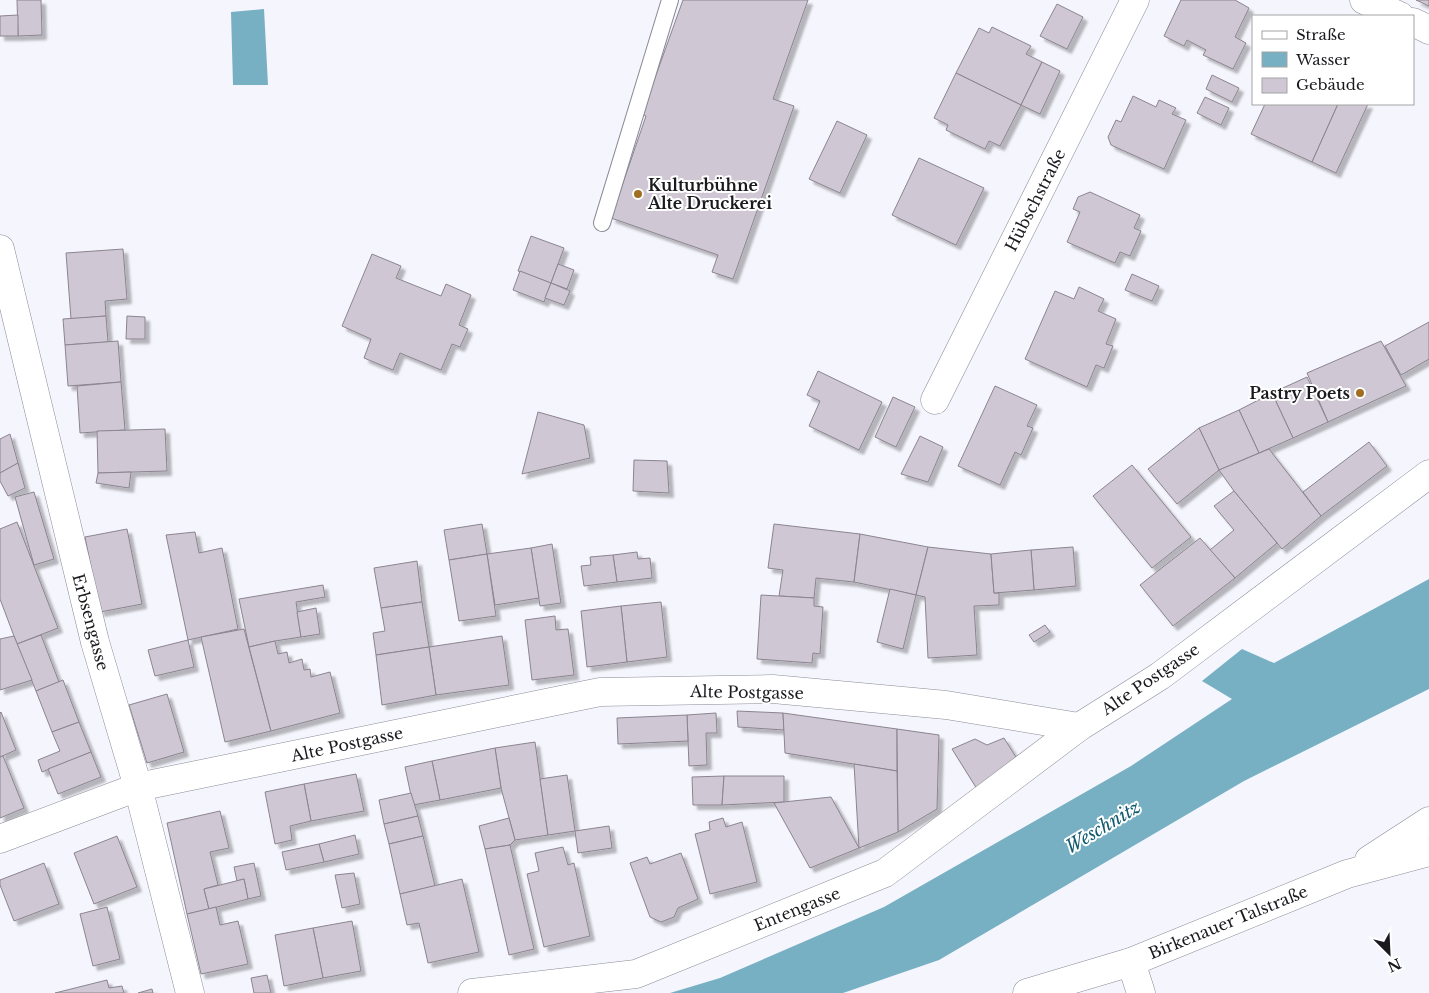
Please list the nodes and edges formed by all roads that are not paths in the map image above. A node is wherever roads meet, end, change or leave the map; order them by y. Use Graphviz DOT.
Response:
graph roads {
  1 [pos="670,0"];
  2 [pos="1135,0"];
  3 [pos="1364,0"];
  4 [pos="1398,15"];
  5 [pos="1414,22"];
  6 [pos="1429,30"];
  7 [pos="602,223"];
  8 [pos="0,249"];
  9 [pos="935,400"];
  10 [pos="1429,474"];
  11 [pos="1079,727"];
  12 [pos="138,788"];
  13 [pos="1429,821"];
  14 [pos="0,839"];
  15 [pos="1429,852"];
  16 [pos="1347,874"];
  17 [pos="1131,962"];
  18 [pos="190,993"];
  19 [pos="472,993"];
  20 [pos="1027,993"];
  21 [pos="1141,993"];
  1 -- 7 [label="lane"];
  2 -- 9 [label="street, Hübschstraße"];
  3 -- 4 [label="street"];
  5 -- 6 [label="street"];
  8 -- 12 [label="street, Erbsengasse"];
  10 -- 11 [label="street, Alte Postgasse"];
  11 -- 12 [label="street, Alte Postgasse"];
  11 -- 19 [label="street, Entengasse"];
  12 -- 14 [label="street, Alte Postgasse"];
  12 -- 18 [label="street, Erbsengasse"];
  13 -- 16 [label="street"];
  15 -- 16 [label="street, Birkenauer Talstraße"];
  16 -- 17 [label="street, Birkenauer Talstraße"];
  17 -- 20 [label="street, Birkenauer Talstraße"];
  17 -- 21 [label="street"];
}
